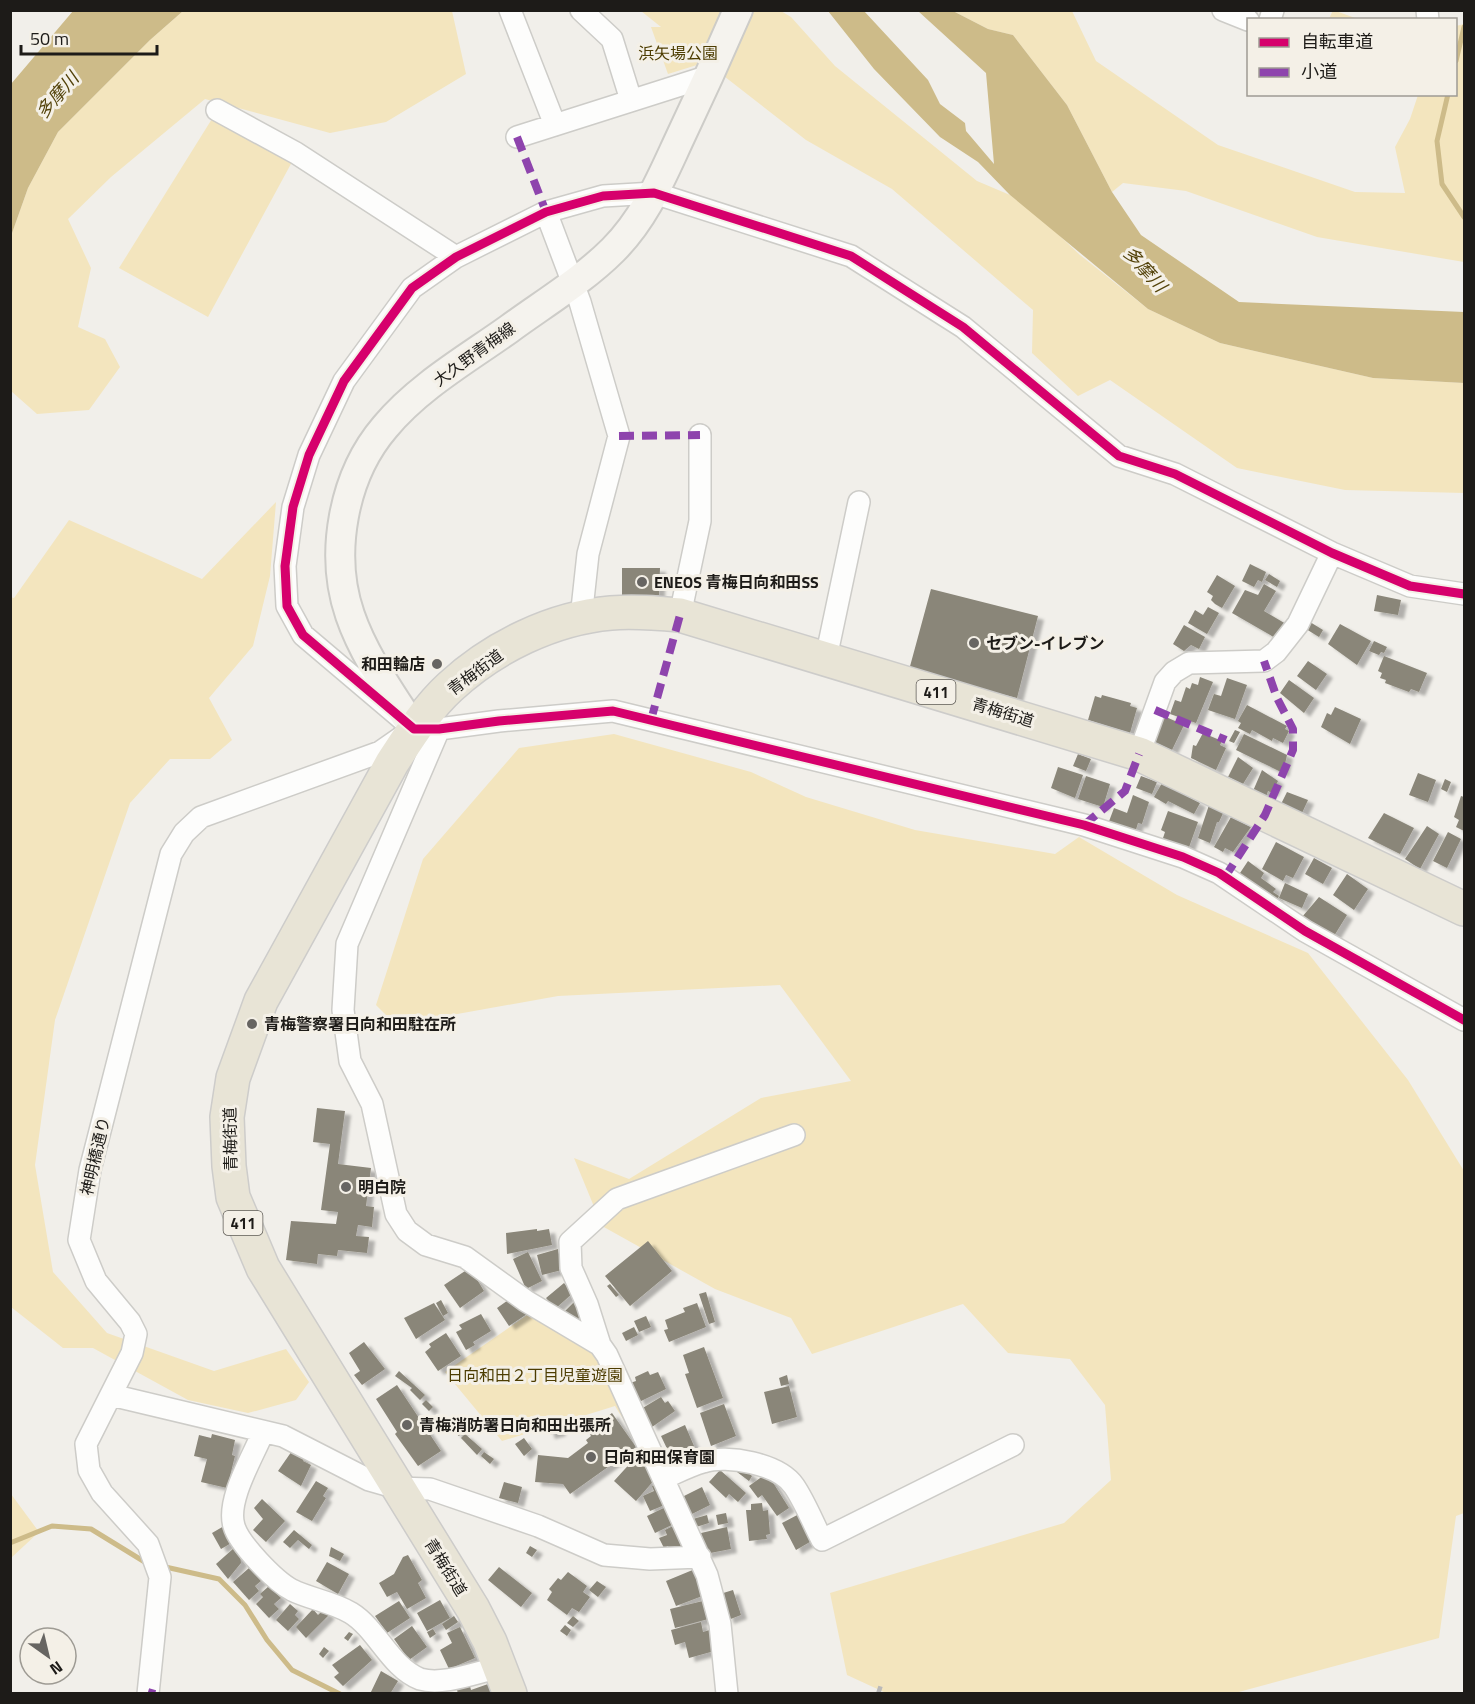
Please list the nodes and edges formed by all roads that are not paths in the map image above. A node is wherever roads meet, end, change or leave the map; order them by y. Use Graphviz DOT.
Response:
graph roads {
  1 [pos="510,10"];
  2 [pos="581,10"];
  3 [pos="738,10"];
  4 [pos="1223,10"];
  5 [pos="1247,20"];
  6 [pos="712,68"];
  7 [pos="632,100"];
  8 [pos="217,110"];
  9 [pos="555,125"];
  10 [pos="517,137"];
  11 [pos="654,193"];
  12 [pos="546,212"];
  13 [pos="456,257"];
  14 [pos="573,282"];
  15 [pos="700,435"];
  16 [pos="859,502"];
  17 [pos="1332,553"];
  18 [pos="1464,594"];
  19 [pos="680,615"];
  20 [pos="581,618"];
  21 [pos="826,658"];
  22 [pos="426,729"];
  23 [pos="1139,754"];
  24 [pos="1464,909"];
  25 [pos="1464,1020"];
  26 [pos="794,1135"];
  27 [pos="600,1345"];
  28 [pos="111,1395"];
  29 [pos="263,1432"];
  30 [pos="1013,1445"];
  31 [pos="664,1478"];
  32 [pos="397,1488"];
  33 [pos="700,1557"];
  34 [pos="505,1680"];
  35 [pos="148,1694"];
  36 [pos="727,1694"];
  1 -- 9 [label="street"];
  2 -- 7 [label="street"];
  3 -- 6 [label="main road, 大久野青梅線"];
  4 -- 5 [label="street"];
  6 -- 7 [label="street"];
  6 -- 11 [label="main road, 大久野青梅線"];
  7 -- 9 [label="street"];
  8 -- 13 [label="street"];
  9 -- 10 [label="street"];
  11 -- 12 [label="street"];
  11 -- 14 [label="main road, 大久野青梅線"];
  11 -- 17 [label="street"];
  12 -- 13 [label="street"];
  12 -- 14 [label="street"];
  13 -- 22 [label="street"];
  14 -- 20 [label="street"];
  14 -- 22 [label="main road, 大久野青梅線"];
  15 -- 19 [label="street"];
  16 -- 21 [label="street"];
  17 -- 18 [label="street"];
  17 -- 23 [label="street"];
  19 -- 20 [label="highway, 青梅街道 / 411"];
  19 -- 21 [label="highway, 青梅街道 / 411"];
  20 -- 22 [label="highway, 青梅街道 / 411"];
  21 -- 23 [label="highway, 青梅街道 / 411"];
  22 -- 25 [label="street"];
  22 -- 27 [label="street"];
  22 -- 28 [label="street, 神明橋通り"];
  22 -- 32 [label="highway, 青梅街道 / 411"];
  23 -- 24 [label="highway, 青梅街道 / 411"];
  26 -- 27 [label="street"];
  27 -- 31 [label="street"];
  28 -- 29 [label="street"];
  28 -- 35 [label="street, 神明橋通り"];
  29 -- 32 [label="street"];
  29 -- 34 [label="street"];
  30 -- 31 [label="street"];
  31 -- 33 [label="street"];
  32 -- 33 [label="street"];
  32 -- 34 [label="highway, 青梅街道 / 411"];
  33 -- 36 [label="street"];
}
